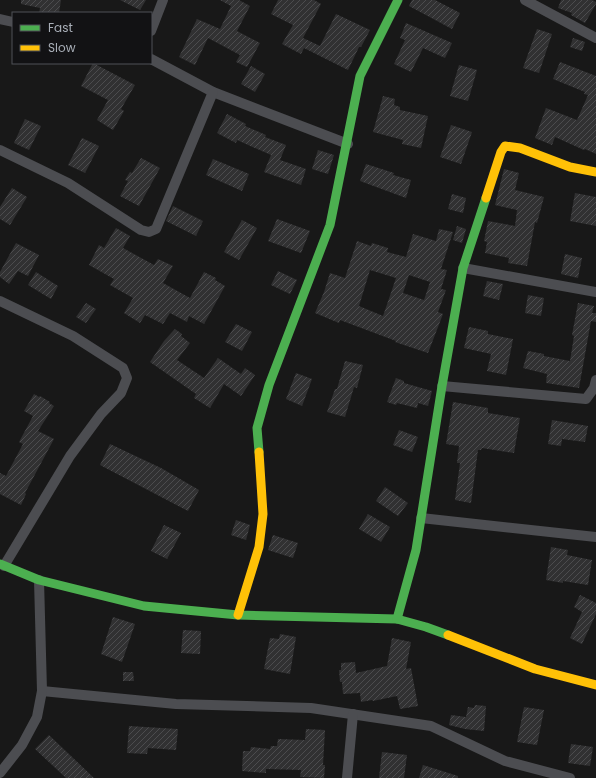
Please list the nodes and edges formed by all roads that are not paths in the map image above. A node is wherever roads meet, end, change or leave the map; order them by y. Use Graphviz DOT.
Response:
graph roads {
  1 [pos="163,0"];
  2 [pos="525,0"];
  3 [pos="395,1"];
  4 [pos="0,18"];
  5 [pos="12,22"];
  6 [pos="152,28"];
  7 [pos="596,38"];
  8 [pos="152,60"];
  9 [pos="213,92"];
  10 [pos="348,144"];
  11 [pos="0,150"];
  12 [pos="596,172"];
  13 [pos="463,268"];
  14 [pos="596,292"];
  15 [pos="0,301"];
  16 [pos="596,380"];
  17 [pos="442,386"];
  18 [pos="421,518"];
  19 [pos="596,537"];
  20 [pos="2,565"];
  21 [pos="39,580"];
  22 [pos="238,615"];
  23 [pos="397,619"];
  24 [pos="596,685"];
  25 [pos="42,691"];
  26 [pos="352,714"];
  27 [pos="0,773"];
  28 [pos="347,778"];
  29 [pos="570,778"];
  1 -- 6 [label="street"];
  2 -- 7 [label="street"];
  3 -- 10 [label="street"];
  4 -- 5 [label="street"];
  8 -- 9 [label="street"];
  9 -- 10 [label="street"];
  9 -- 11 [label="street"];
  10 -- 22 [label="street"];
  12 -- 13 [label="street"];
  13 -- 14 [label="street"];
  13 -- 17 [label="street"];
  15 -- 20 [label="street"];
  16 -- 17 [label="street"];
  17 -- 18 [label="street"];
  18 -- 19 [label="street"];
  18 -- 23 [label="street"];
  20 -- 21 [label="street"];
  21 -- 22 [label="street"];
  21 -- 25 [label="street"];
  22 -- 23 [label="street"];
  23 -- 24 [label="street"];
  25 -- 26 [label="street"];
  25 -- 27 [label="street"];
  26 -- 28 [label="street"];
  26 -- 29 [label="street"];
}
